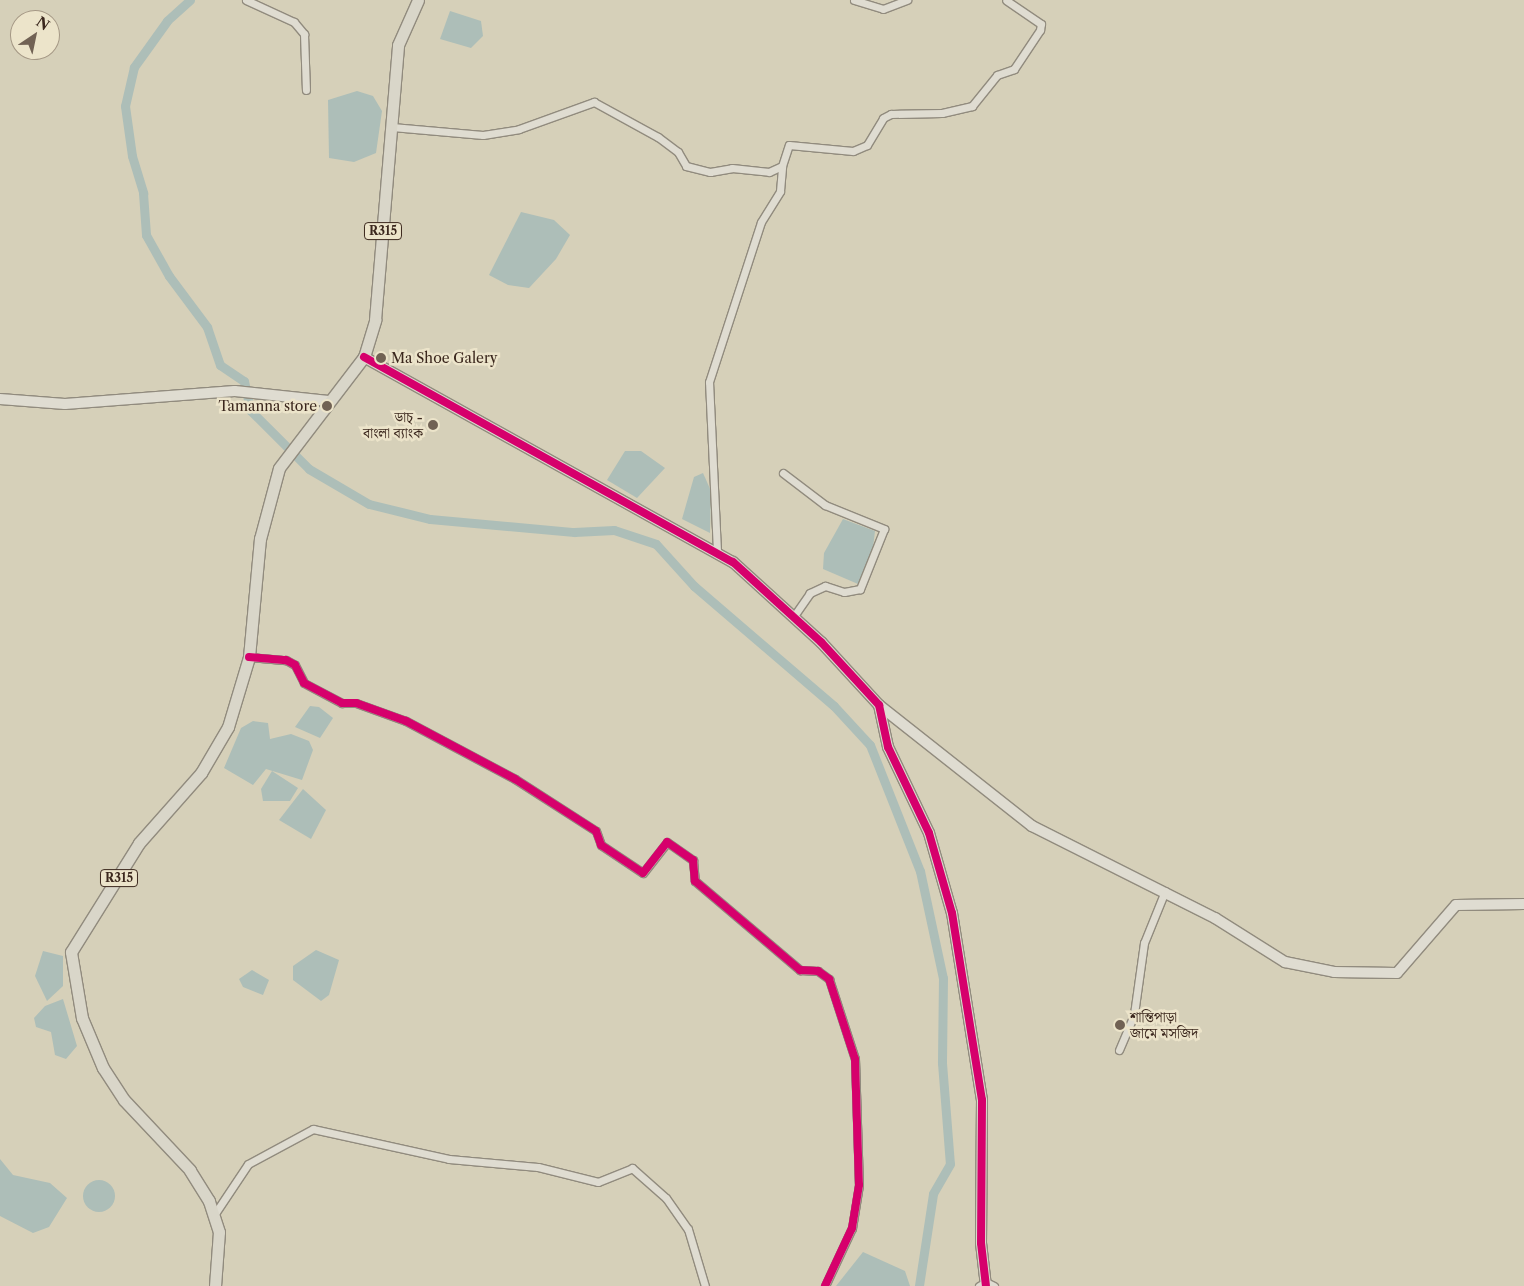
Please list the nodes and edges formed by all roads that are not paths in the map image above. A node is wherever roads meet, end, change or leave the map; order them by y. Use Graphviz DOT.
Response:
graph roads {
  1 [pos="246,0"];
  2 [pos="418,0"];
  3 [pos="854,0"];
  4 [pos="907,0"];
  5 [pos="1006,0"];
  6 [pos="306,90"];
  7 [pos="392,127"];
  8 [pos="782,166"];
  9 [pos="364,357"];
  10 [pos="0,399"];
  11 [pos="328,401"];
  12 [pos="783,473"];
  13 [pos="718,551"];
  14 [pos="794,616"];
  15 [pos="249,657"];
  16 [pos="879,705"];
  17 [pos="1164,892"];
  18 [pos="1524,904"];
  19 [pos="1119,1050"];
  20 [pos="214,1215"];
  21 [pos="986,1285"];
  22 [pos="215,1286"];
  23 [pos="705,1286"];
  24 [pos="825,1286"];
  1 -- 6 [label="street"];
  2 -- 7 [label="main road, R315"];
  3 -- 4 [label="street"];
  5 -- 8 [label="street"];
  7 -- 8 [label="street"];
  7 -- 9 [label="main road, R315"];
  8 -- 13 [label="street"];
  9 -- 11 [label="main road, R315"];
  9 -- 13 [label="street"];
  10 -- 11 [label="street"];
  11 -- 15 [label="main road, R315"];
  12 -- 14 [label="street"];
  13 -- 14 [label="street"];
  14 -- 16 [label="street"];
  15 -- 20 [label="main road, R315"];
  15 -- 24 [label="street"];
  16 -- 17 [label="street"];
  16 -- 21 [label="street"];
  17 -- 18 [label="street"];
  17 -- 19 [label="street"];
  20 -- 22 [label="main road, R315"];
  20 -- 23 [label="street"];
}
